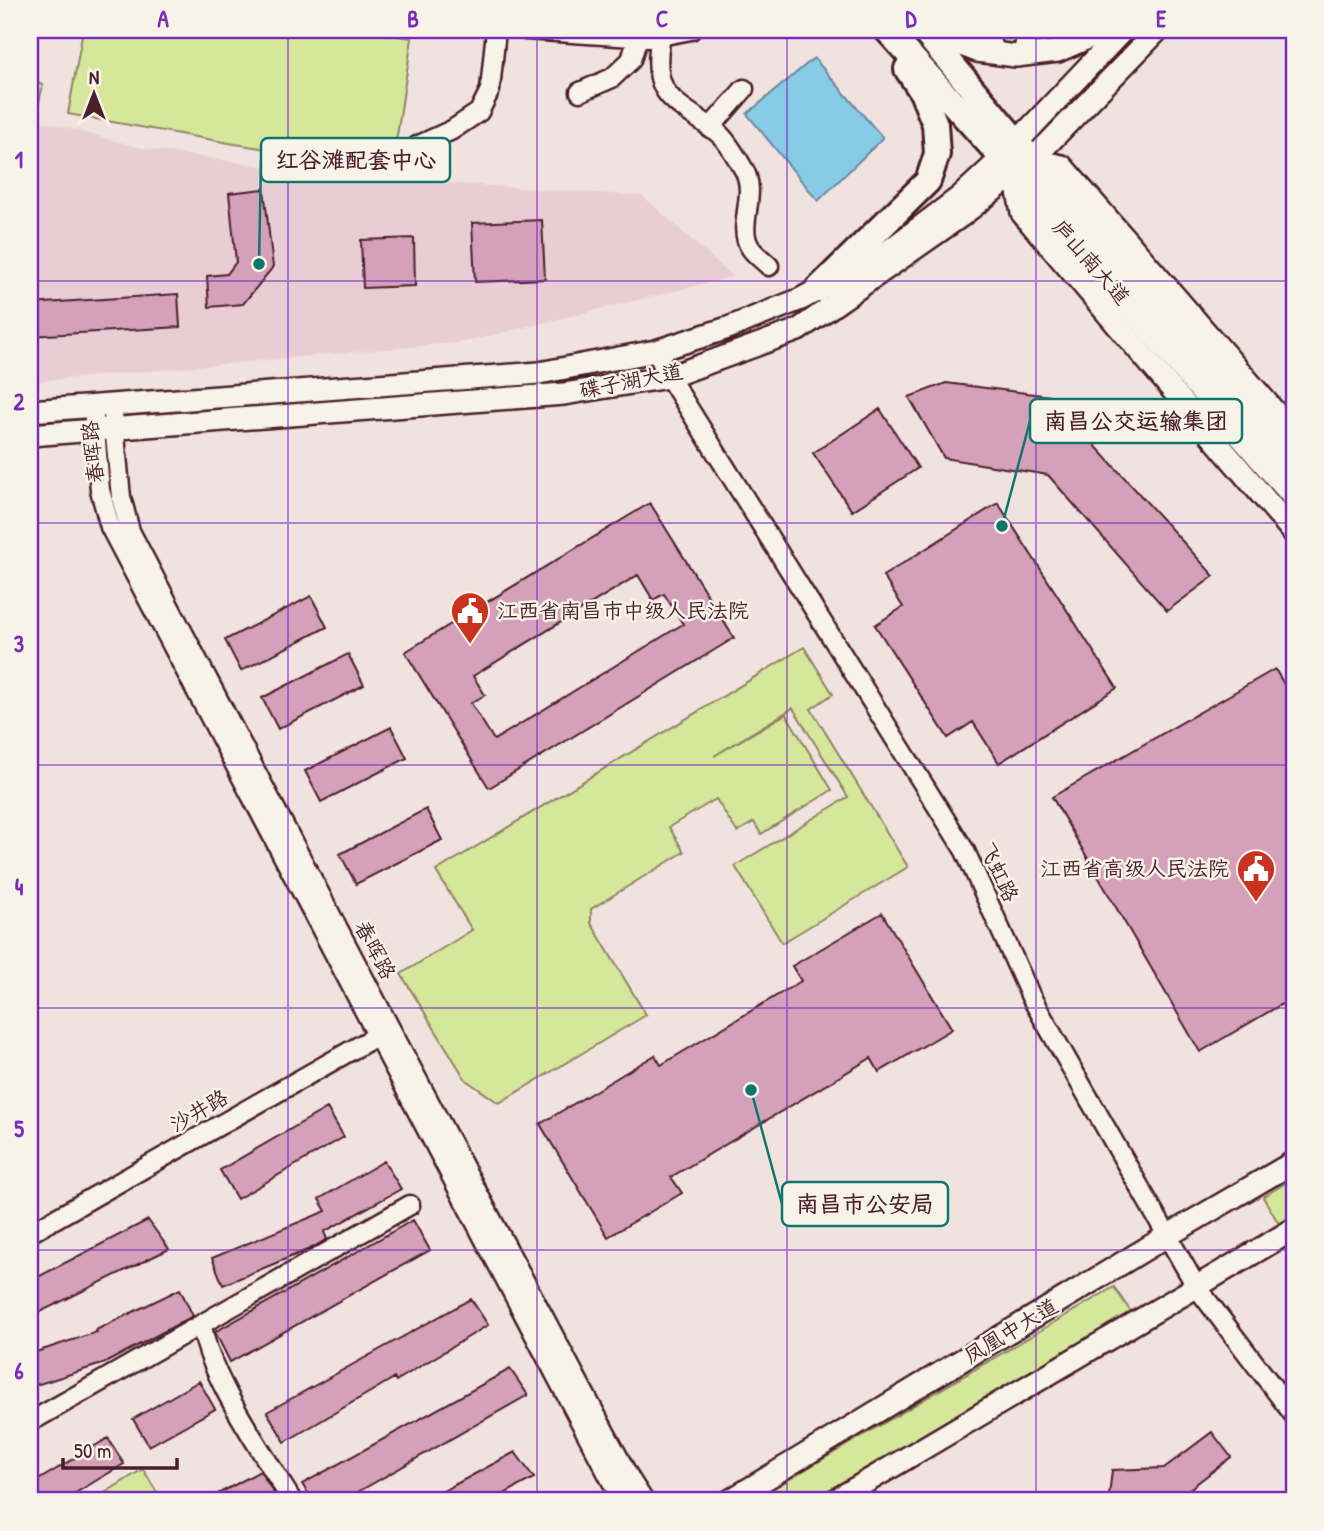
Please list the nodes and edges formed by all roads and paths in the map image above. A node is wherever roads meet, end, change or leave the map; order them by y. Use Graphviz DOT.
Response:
graph roads {
  1 [pos="496,30"];
  2 [pos="526,30"];
  3 [pos="691,30"];
  4 [pos="884,30"];
  5 [pos="923,30"];
  6 [pos="976,30"];
  7 [pos="1106,30"];
  8 [pos="1123,30"];
  9 [pos="1157,30"];
  10 [pos="661,36"];
  11 [pos="638,37"];
  12 [pos="997,53"];
  13 [pos="744,89"];
  14 [pos="580,92"];
  15 [pos="710,128"];
  16 [pos="1016,158"];
  17 [pos="401,169"];
  18 [pos="769,266"];
  19 [pos="817,290"];
  20 [pos="656,351"];
  21 [pos="669,377"];
  22 [pos="102,405"];
  23 [pos="30,411"];
  24 [pos="105,429"];
  25 [pos="1294,434"];
  26 [pos="30,435"];
  27 [pos="1294,464"];
  28 [pos="1294,496"];
  29 [pos="1294,533"];
  30 [pos="383,1032"];
  31 [pos="1294,1162"];
  32 [pos="410,1205"];
  33 [pos="1294,1229"];
  34 [pos="30,1233"];
  35 [pos="1167,1236"];
  36 [pos="1196,1286"];
  37 [pos="202,1324"];
  38 [pos="1294,1415"];
  39 [pos="30,1422"];
  40 [pos="292,1501"];
  41 [pos="622,1501"];
  42 [pos="644,1501"];
  43 [pos="729,1501"];
  44 [pos="834,1501"];
  1 -- 17 [label="street"];
  2 -- 11 [label="street"];
  3 -- 10 [label="street"];
  4 -- 16 [label="highway, 庐山南大道"];
  4 -- 19 [label="highway"];
  5 -- 12 [label="main road"];
  5 -- 16 [label="highway, 庐山南大道"];
  6 -- 12 [label="main road"];
  7 -- 12 [label="main road"];
  8 -- 16 [label="main road, 碟子湖大道"];
  9 -- 16 [label="main road, 碟子湖大道"];
  10 -- 11 [label="street"];
  10 -- 15 [label="street"];
  11 -- 14 [label="street"];
  13 -- 15 [label="street"];
  15 -- 18 [label="street"];
  16 -- 19 [label="main road, 碟子湖大道"];
  16 -- 21 [label="main road, 碟子湖大道"];
  16 -- 25 [label="main road"];
  16 -- 27 [label="highway, 庐山南大道"];
  16 -- 28 [label="highway, 庐山南大道"];
  16 -- 29 [label="main road"];
  19 -- 20 [label="main road, 碟子湖大道"];
  20 -- 21 [label="street, 飞虹路"];
  20 -- 22 [label="main road, 碟子湖大道"];
  21 -- 24 [label="main road, 碟子湖大道"];
  21 -- 35 [label="street, 飞虹路"];
  22 -- 23 [label="main road, 碟子湖大道"];
  22 -- 24 [label="street, 春晖路"];
  24 -- 26 [label="main road, 碟子湖大道"];
  24 -- 30 [label="street, 春晖路"];
  30 -- 34 [label="street, 沙井路"];
  30 -- 41 [label="street, 春晖路"];
  30 -- 42 [label="street, 春晖路"];
  31 -- 35 [label="main road, 凤凰中大道"];
  32 -- 37 [label="street"];
  33 -- 36 [label="main road"];
  35 -- 36 [label="street, 飞虹路"];
  35 -- 43 [label="main road, 凤凰中大道"];
  36 -- 38 [label="street, 飞虹路"];
  36 -- 44 [label="main road"];
  37 -- 39 [label="street"];
  37 -- 40 [label="street"];
}
